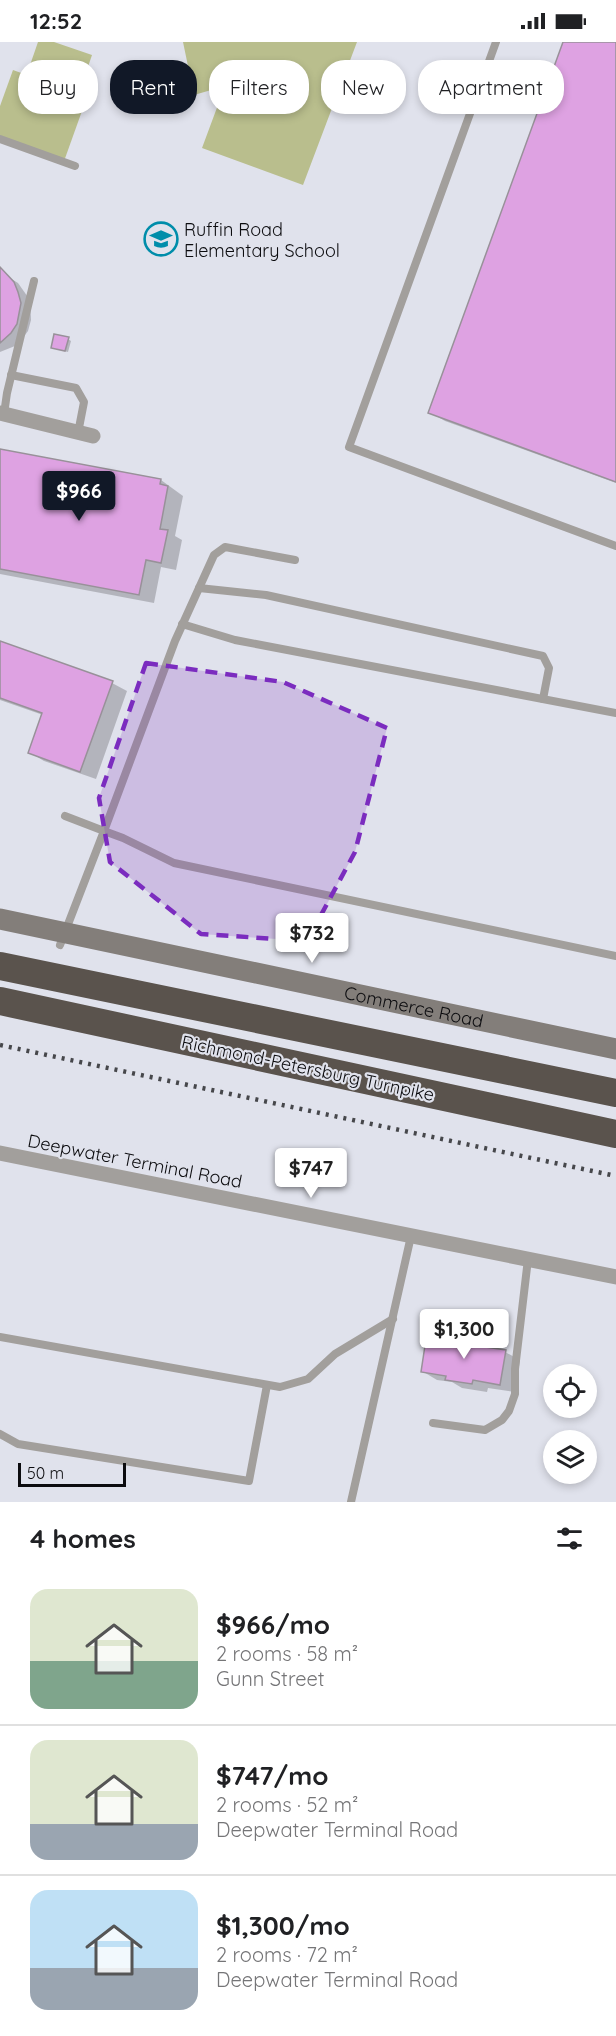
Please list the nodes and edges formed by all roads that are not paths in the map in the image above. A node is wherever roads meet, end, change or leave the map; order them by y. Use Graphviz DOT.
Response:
graph roads {
  1 [pos="496,42"];
  2 [pos="0,139"];
  3 [pos="75,166"];
  4 [pos="34,281"];
  5 [pos="11,375"];
  6 [pos="2,413"];
  7 [pos="85,434"];
  8 [pos="616,546"];
  9 [pos="295,560"];
  10 [pos="199,588"];
  11 [pos="182,624"];
  12 [pos="543,699"];
  13 [pos="616,713"];
  14 [pos="65,816"];
  15 [pos="104,831"];
  16 [pos="0,919"];
  17 [pos="0,932"];
  18 [pos="62,939"];
  19 [pos="616,956"];
  20 [pos="0,966"];
  21 [pos="0,1001"];
  22 [pos="616,1049"];
  23 [pos="616,1060"];
  24 [pos="616,1093"];
  25 [pos="616,1134"];
  26 [pos="0,1153"];
  27 [pos="411,1236"];
  28 [pos="528,1259"];
  29 [pos="616,1277"];
  30 [pos="393,1319"];
  31 [pos="0,1337"];
  32 [pos="267,1384"];
  33 [pos="433,1424"];
  34 [pos="0,1434"];
  35 [pos="351,1502"];
  1 -- 8 [label="lane"];
  2 -- 3 [label="lane"];
  4 -- 5 [label="lane"];
  5 -- 6 [label="lane"];
  5 -- 7 [label="lane"];
  6 -- 7 [label="street"];
  9 -- 10 [label="lane"];
  10 -- 11 [label="lane"];
  10 -- 12 [label="lane"];
  11 -- 12 [label="lane"];
  11 -- 15 [label="lane"];
  12 -- 13 [label="lane"];
  14 -- 15 [label="lane"];
  15 -- 18 [label="lane"];
  15 -- 19 [label="lane"];
  16 -- 18 [label="main road, Commerce Road"];
  17 -- 18 [label="main road, Commerce Road"];
  18 -- 22 [label="main road, Commerce Road"];
  18 -- 23 [label="main road, Commerce Road"];
  20 -- 24 [label="highway, Richmond-Petersburg Turnpike"];
  21 -- 25 [label="highway, Richmond-Petersburg Turnpike"];
  26 -- 27 [label="street, Deepwater Terminal Road"];
  27 -- 28 [label="street, Deepwater Terminal Road"];
  27 -- 30 [label="lane"];
  28 -- 29 [label="street, Deepwater Terminal Road"];
  28 -- 33 [label="lane"];
  30 -- 32 [label="lane"];
  30 -- 35 [label="lane"];
  31 -- 32 [label="lane"];
  32 -- 34 [label="lane"];
}
